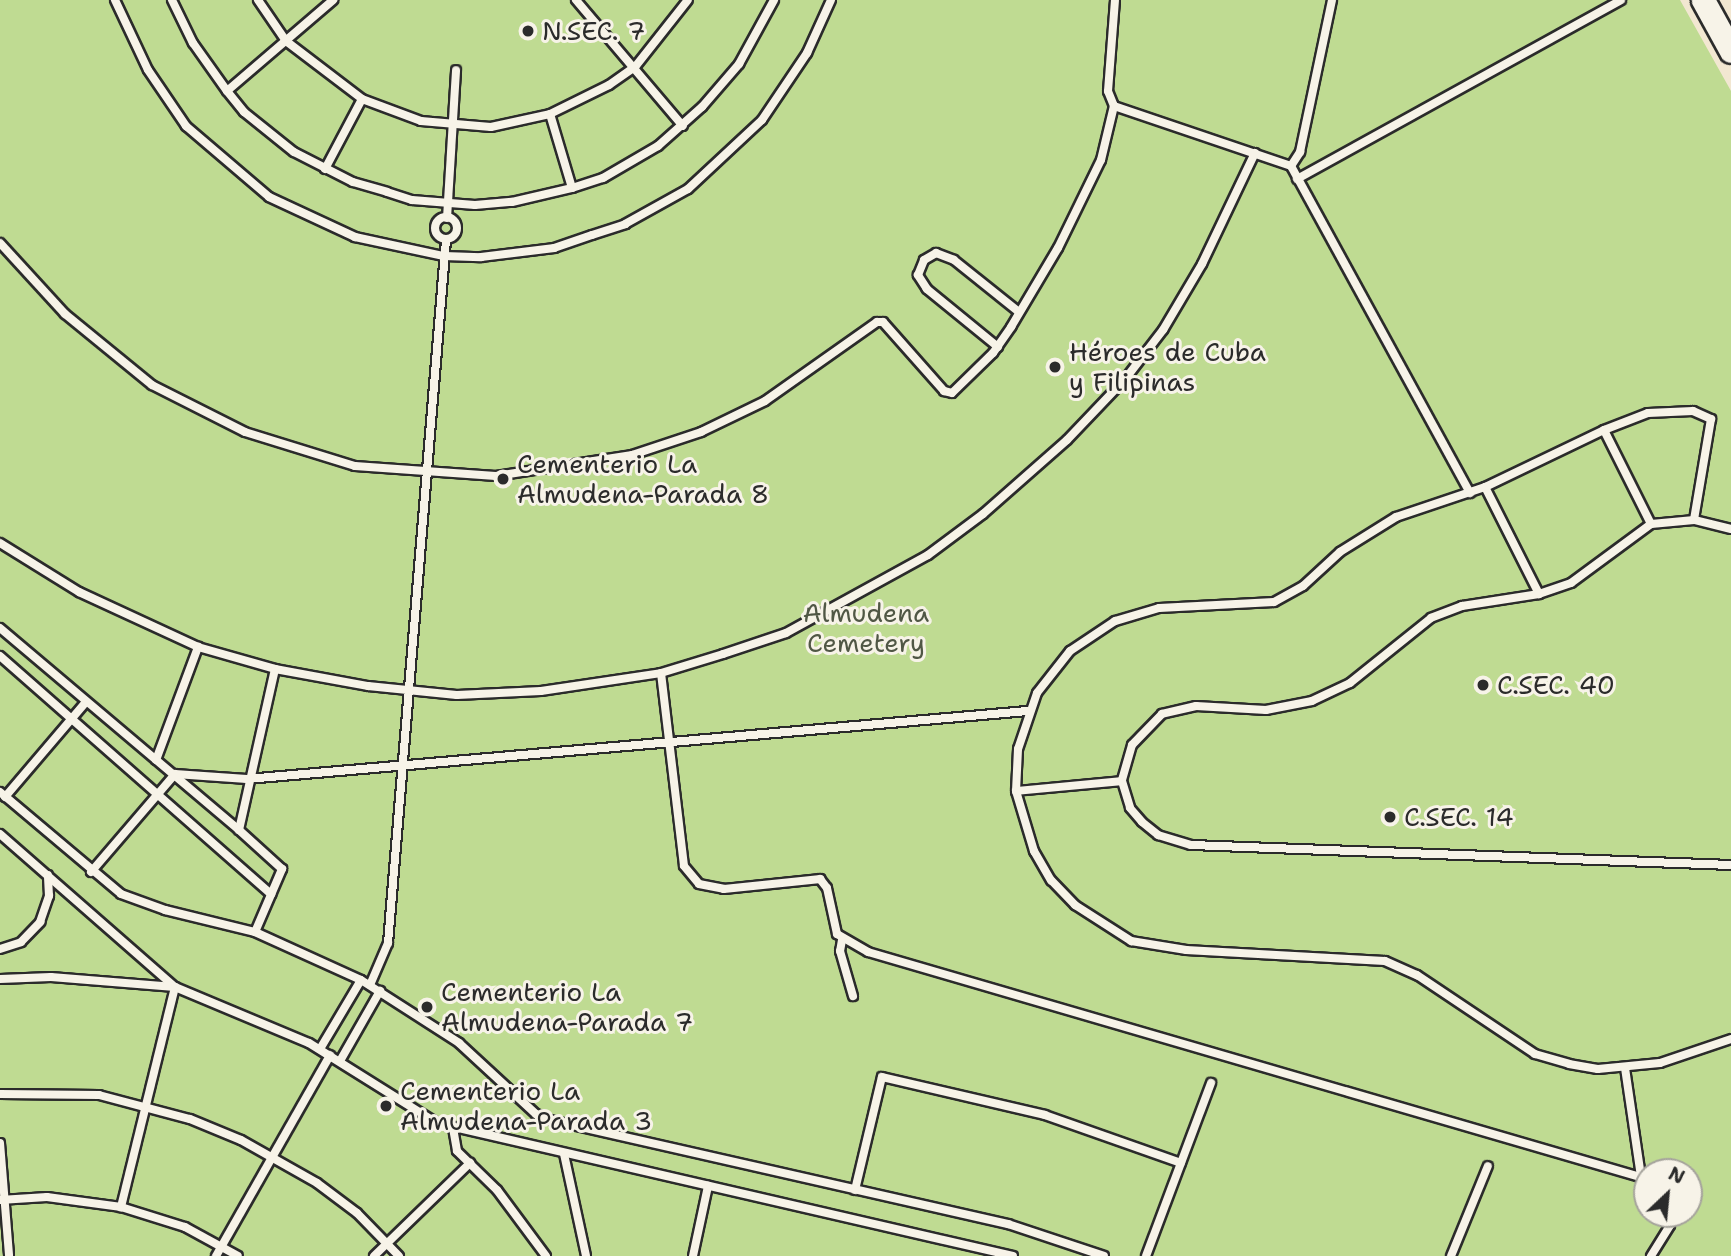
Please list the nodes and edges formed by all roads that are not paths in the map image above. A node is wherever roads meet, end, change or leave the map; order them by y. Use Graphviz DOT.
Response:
graph roads {
  1 [pos="115,0"];
  2 [pos="172,0"];
  3 [pos="258,0"];
  4 [pos="333,0"];
  5 [pos="576,0"];
  6 [pos="688,0"];
  7 [pos="774,0"];
  8 [pos="831,0"];
  9 [pos="1115,0"];
  10 [pos="1332,0"];
  11 [pos="1621,0"];
  12 [pos="1703,0"];
  13 [pos="286,41"];
  14 [pos="1731,51"];
  15 [pos="635,67"];
  16 [pos="456,70"];
  17 [pos="227,91"];
  18 [pos="362,99"];
  19 [pos="1114,106"];
  20 [pos="550,114"];
  21 [pos="453,126"];
  22 [pos="683,126"];
  23 [pos="1255,153"];
  24 [pos="1291,166"];
  25 [pos="325,169"];
  26 [pos="1297,180"];
  27 [pos="572,188"];
  28 [pos="448,205"];
  29 [pos="447,218"];
  30 [pos="446,240"];
  31 [pos="0,243"];
  32 [pos="444,257"];
  33 [pos="1019,312"];
  34 [pos="998,347"];
  35 [pos="1604,430"];
  36 [pos="427,474"];
  37 [pos="1485,487"];
  38 [pos="1470,493"];
  39 [pos="1694,520"];
  40 [pos="1650,524"];
  41 [pos="1731,529"];
  42 [pos="0,543"];
  43 [pos="1539,594"];
  44 [pos="0,628"];
  45 [pos="198,647"];
  46 [pos="0,656"];
  47 [pos="275,669"];
  48 [pos="661,673"];
  49 [pos="409,691"];
  50 [pos="85,703"];
  51 [pos="1028,711"];
  52 [pos="72,719"];
  53 [pos="671,741"];
  54 [pos="156,760"];
  55 [pos="402,765"];
  56 [pos="176,774"];
  57 [pos="247,779"];
  58 [pos="1122,781"];
  59 [pos="1016,792"];
  60 [pos="3,794"];
  61 [pos="158,794"];
  62 [pos="239,830"];
  63 [pos="0,834"];
  64 [pos="1731,865"];
  65 [pos="91,872"];
  66 [pos="48,875"];
  67 [pos="271,894"];
  68 [pos="255,933"];
  69 [pos="842,940"];
  70 [pos="0,949"];
  71 [pos="0,979"];
  72 [pos="361,980"];
  73 [pos="370,985"];
  74 [pos="174,987"];
  75 [pos="380,991"];
  76 [pos="853,996"];
  77 [pos="1731,1039"];
  78 [pos="320,1049"];
  79 [pos="330,1055"];
  80 [pos="340,1061"];
  81 [pos="1625,1068"];
  82 [pos="1211,1083"];
  83 [pos="0,1094"];
  84 [pos="145,1105"];
  85 [pos="453,1128"];
  86 [pos="0,1143"];
  87 [pos="564,1154"];
  88 [pos="273,1157"];
  89 [pos="1641,1158"];
  90 [pos="470,1163"];
  91 [pos="1181,1163"];
  92 [pos="1488,1166"];
  93 [pos="1633,1175"];
  94 [pos="708,1186"];
  95 [pos="855,1190"];
  96 [pos="2,1199"];
  97 [pos="121,1207"];
  98 [pos="1668,1228"];
  99 [pos="388,1243"];
  100 [pos="222,1246"];
  101 [pos="9,1256"];
  102 [pos="216,1256"];
  103 [pos="238,1256"];
  104 [pos="374,1256"];
  105 [pos="399,1256"];
  106 [pos="546,1256"];
  107 [pos="586,1256"];
  108 [pos="693,1256"];
  109 [pos="1013,1256"];
  110 [pos="1104,1256"];
  111 [pos="1146,1256"];
  112 [pos="1451,1256"];
  113 [pos="1651,1256"];
  1 -- 32 [label="lane"];
  2 -- 17 [label="lane"];
  3 -- 13 [label="lane"];
  4 -- 13 [label="lane"];
  5 -- 15 [label="lane"];
  6 -- 15 [label="lane"];
  7 -- 22 [label="lane"];
  8 -- 32 [label="lane"];
  9 -- 19 [label="lane"];
  10 -- 24 [label="lane"];
  11 -- 26 [label="lane"];
  12 -- 14 [label="street"];
  13 -- 17 [label="lane"];
  13 -- 18 [label="lane"];
  15 -- 20 [label="lane"];
  15 -- 22 [label="lane"];
  16 -- 21 [label="lane"];
  17 -- 25 [label="lane"];
  18 -- 21 [label="lane"];
  18 -- 25 [label="lane"];
  19 -- 23 [label="lane"];
  19 -- 33 [label="lane"];
  20 -- 21 [label="lane"];
  20 -- 27 [label="lane"];
  21 -- 28 [label="lane"];
  22 -- 27 [label="lane"];
  23 -- 24 [label="lane"];
  23 -- 48 [label="lane"];
  24 -- 26 [label="lane"];
  25 -- 28 [label="lane"];
  26 -- 38 [label="lane"];
  27 -- 28 [label="lane"];
  28 -- 29 [label="lane"];
  29 -- 30 [label="lane"];
  29 -- 30 [label="lane"];
  30 -- 32 [label="lane"];
  31 -- 36 [label="lane"];
  32 -- 36 [label="lane"];
  33 -- 34 [label="lane"];
  33 -- 34 [label="lane"];
  34 -- 36 [label="lane"];
  35 -- 37 [label="lane"];
  35 -- 39 [label="lane"];
  35 -- 40 [label="lane"];
  36 -- 49 [label="lane"];
  37 -- 38 [label="lane"];
  37 -- 43 [label="lane"];
  38 -- 51 [label="lane"];
  39 -- 40 [label="lane"];
  39 -- 41 [label="lane"];
  40 -- 43 [label="lane"];
  42 -- 45 [label="lane"];
  43 -- 58 [label="lane"];
  44 -- 50 [label="lane"];
  45 -- 47 [label="lane"];
  45 -- 54 [label="lane"];
  46 -- 52 [label="lane"];
  47 -- 49 [label="lane"];
  47 -- 57 [label="lane"];
  48 -- 49 [label="lane"];
  48 -- 53 [label="lane"];
  49 -- 55 [label="lane"];
  50 -- 52 [label="lane"];
  50 -- 54 [label="lane"];
  51 -- 53 [label="lane"];
  51 -- 59 [label="lane"];
  52 -- 60 [label="lane"];
  52 -- 61 [label="lane"];
  53 -- 55 [label="lane"];
  53 -- 69 [label="lane"];
  54 -- 56 [label="lane"];
  55 -- 57 [label="lane"];
  55 -- 73 [label="lane"];
  56 -- 57 [label="lane"];
  56 -- 61 [label="lane"];
  56 -- 62 [label="lane"];
  57 -- 62 [label="lane"];
  58 -- 59 [label="lane"];
  58 -- 64 [label="lane"];
  59 -- 81 [label="lane"];
  60 -- 65 [label="lane"];
  61 -- 65 [label="lane"];
  61 -- 67 [label="lane"];
  62 -- 67 [label="lane"];
  63 -- 66 [label="lane"];
  65 -- 68 [label="lane"];
  66 -- 70 [label="lane"];
  66 -- 74 [label="lane"];
  67 -- 68 [label="lane"];
  68 -- 72 [label="lane"];
  69 -- 76 [label="lane"];
  69 -- 93 [label="lane"];
  71 -- 74 [label="lane"];
  72 -- 73 [label="lane"];
  72 -- 78 [label="lane"];
  73 -- 75 [label="lane"];
  74 -- 78 [label="lane"];
  74 -- 84 [label="lane"];
  75 -- 80 [label="lane"];
  75 -- 95 [label="lane"];
  77 -- 81 [label="lane"];
  78 -- 79 [label="lane"];
  79 -- 80 [label="lane"];
  79 -- 88 [label="lane"];
  80 -- 85 [label="lane"];
  81 -- 89 [label="lane"];
  82 -- 91 [label="lane"];
  83 -- 84 [label="lane"];
  84 -- 88 [label="lane"];
  84 -- 97 [label="lane"];
  85 -- 87 [label="lane"];
  85 -- 90 [label="lane"];
  86 -- 96 [label="lane"];
  87 -- 94 [label="lane"];
  87 -- 107 [label="lane"];
  88 -- 99 [label="lane"];
  88 -- 100 [label="lane"];
  90 -- 99 [label="lane"];
  90 -- 106 [label="lane"];
  91 -- 95 [label="lane"];
  91 -- 111 [label="lane"];
  92 -- 112 [label="lane"];
  94 -- 108 [label="lane"];
  94 -- 109 [label="lane"];
  95 -- 110 [label="lane"];
  96 -- 97 [label="lane"];
  96 -- 101 [label="lane"];
  97 -- 100 [label="lane"];
  98 -- 113 [label="lane"];
  99 -- 104 [label="lane"];
  99 -- 105 [label="lane"];
  100 -- 102 [label="lane"];
  100 -- 103 [label="lane"];
}
